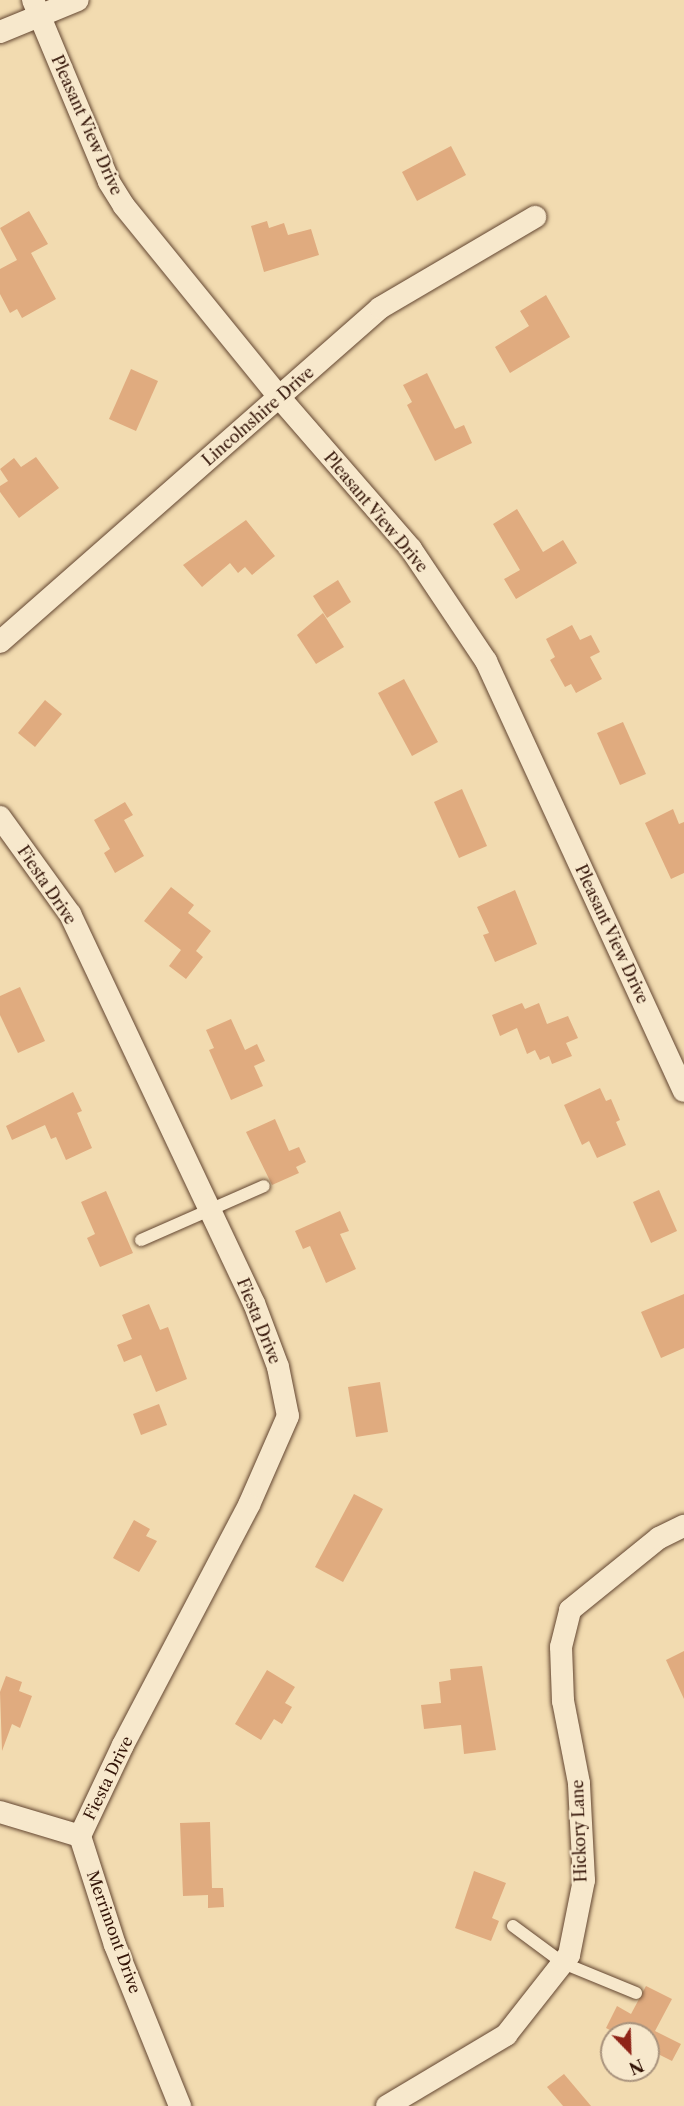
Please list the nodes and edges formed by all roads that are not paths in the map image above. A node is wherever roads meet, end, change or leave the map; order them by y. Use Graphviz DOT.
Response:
graph roads {
  1 [pos="78,0"];
  2 [pos="36,8"];
  3 [pos="0,32"];
  4 [pos="535,217"];
  5 [pos="279,397"];
  6 [pos="0,642"];
  7 [pos="0,817"];
  8 [pos="684,1091"];
  9 [pos="264,1186"];
  10 [pos="211,1212"];
  11 [pos="141,1240"];
  12 [pos="684,1526"];
  13 [pos="0,1812"];
  14 [pos="80,1836"];
  15 [pos="513,1926"];
  16 [pos="563,1963"];
  17 [pos="636,1993"];
  18 [pos="180,2106"];
  19 [pos="387,2106"];
  1 -- 2 [label="street"];
  2 -- 3 [label="street"];
  2 -- 5 [label="street, Pleasant View Drive"];
  4 -- 5 [label="street, Lincolnshire Drive"];
  5 -- 6 [label="street, Lincolnshire Drive"];
  5 -- 8 [label="street, Pleasant View Drive"];
  7 -- 10 [label="street, Fiesta Drive"];
  9 -- 10 [label="lane"];
  10 -- 11 [label="lane"];
  10 -- 14 [label="street, Fiesta Drive"];
  12 -- 16 [label="street, Hickory Lane"];
  13 -- 14 [label="street"];
  14 -- 18 [label="street, Merrimont Drive"];
  15 -- 16 [label="lane"];
  16 -- 17 [label="lane"];
  16 -- 19 [label="street, Hickory Lane"];
}
